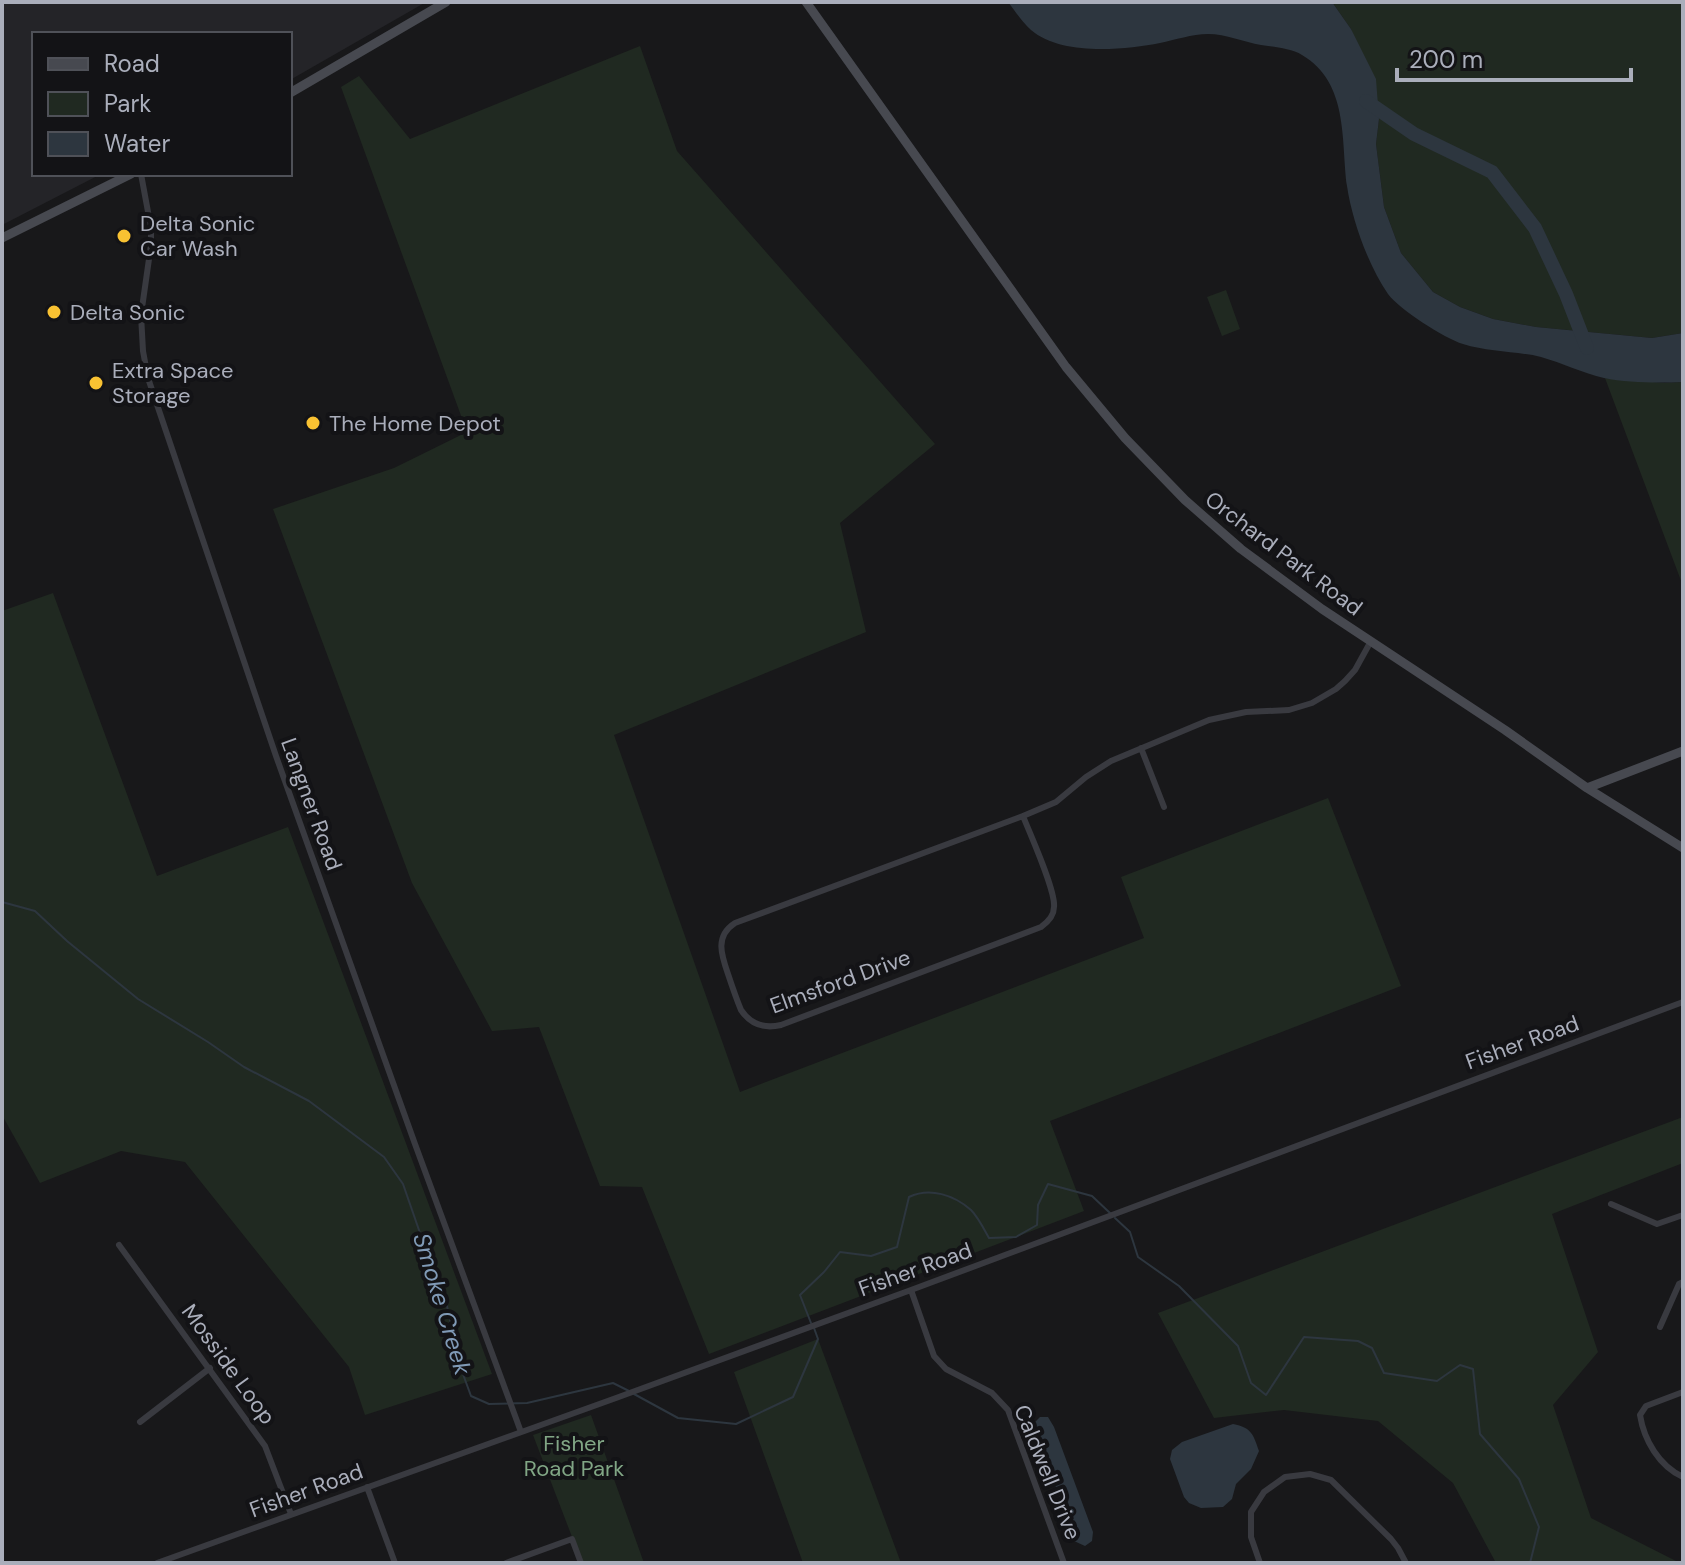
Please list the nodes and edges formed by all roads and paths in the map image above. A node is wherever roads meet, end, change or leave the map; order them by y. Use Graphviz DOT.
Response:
graph roads {
  1 [pos="446,2"];
  2 [pos="806,2"];
  3 [pos="292,92"];
  4 [pos="127,176"];
  5 [pos="141,176"];
  6 [pos="2,238"];
  7 [pos="1371,641"];
  8 [pos="1141,748"];
  9 [pos="1683,751"];
  10 [pos="1587,788"];
  11 [pos="1164,807"];
  12 [pos="1023,816"];
  13 [pos="1683,848"];
  14 [pos="1683,1002"];
  15 [pos="1611,1204"];
  16 [pos="1683,1215"];
  17 [pos="119,1245"];
  18 [pos="1683,1282"];
  19 [pos="911,1290"];
  20 [pos="1660,1327"];
  21 [pos="210,1368"];
  22 [pos="1683,1392"];
  23 [pos="140,1422"];
  24 [pos="521,1432"];
  25 [pos="1683,1477"];
  26 [pos="367,1487"];
  27 [pos="291,1514"];
  28 [pos="157,1563"];
  29 [pos="395,1563"];
  30 [pos="506,1563"];
  31 [pos="581,1563"];
  32 [pos="1064,1563"];
  33 [pos="1260,1563"];
  34 [pos="1406,1563"];
  1 -- 3 [label="main road"];
  2 -- 7 [label="main road, Orchard Park Road"];
  4 -- 6 [label="main road"];
  5 -- 24 [label="street, Langner Road"];
  7 -- 8 [label="street, Elmsford Drive"];
  7 -- 10 [label="main road, Orchard Park Road"];
  8 -- 11 [label="street"];
  8 -- 12 [label="street, Elmsford Drive"];
  9 -- 10 [label="main road"];
  10 -- 13 [label="main road, Orchard Park Road"];
  12 -- 12 [label="street, Elmsford Drive"];
  14 -- 19 [label="street, Fisher Road"];
  15 -- 16 [label="street"];
  17 -- 21 [label="street, Mosside Loop"];
  18 -- 20 [label="street"];
  19 -- 24 [label="street, Fisher Road"];
  19 -- 32 [label="street, Caldwell Drive"];
  21 -- 23 [label="street"];
  21 -- 27 [label="street, Mosside Loop"];
  22 -- 25 [label="street"];
  24 -- 26 [label="street, Fisher Road"];
  26 -- 27 [label="street, Fisher Road"];
  26 -- 29 [label="street"];
  27 -- 28 [label="street, Fisher Road"];
  30 -- 31 [label="street"];
  33 -- 34 [label="street"];
}
